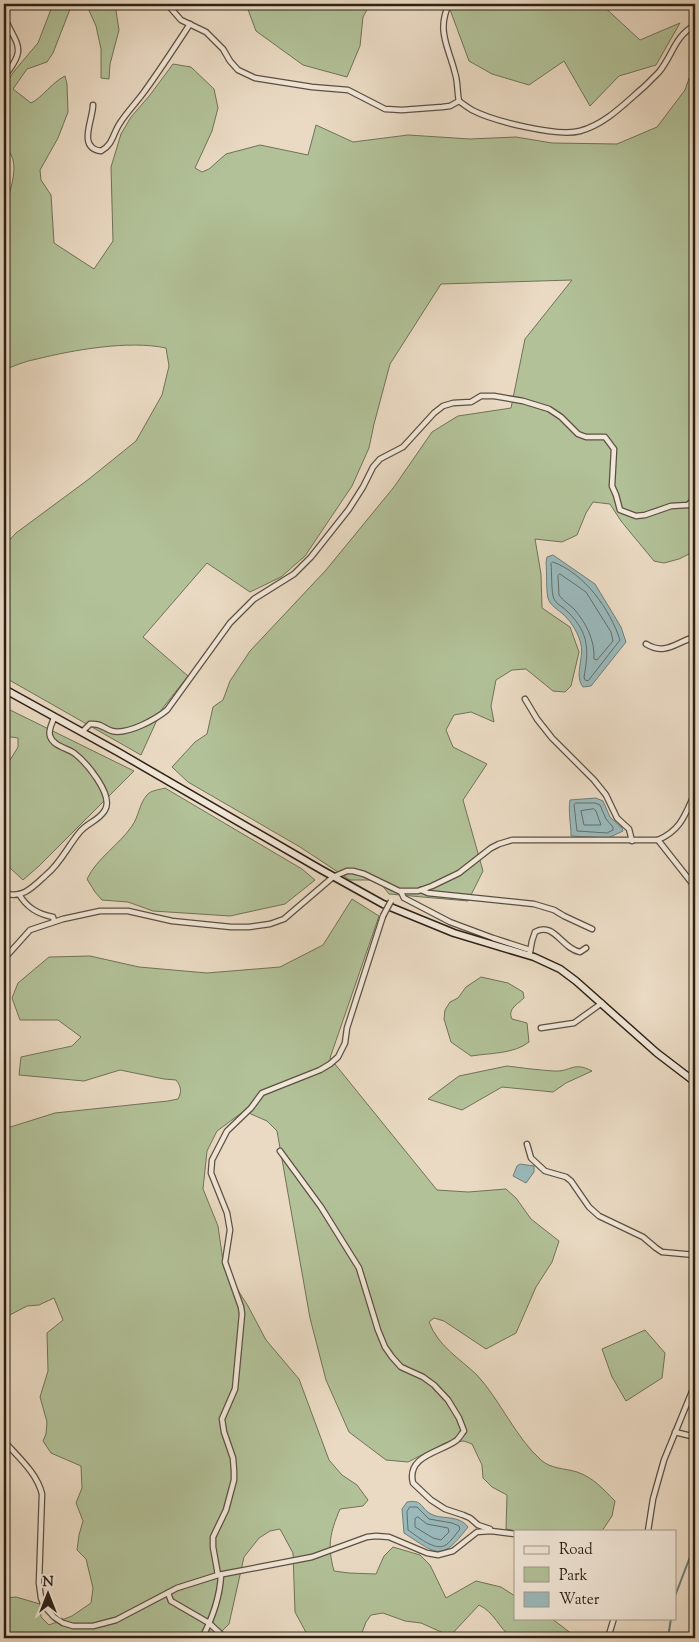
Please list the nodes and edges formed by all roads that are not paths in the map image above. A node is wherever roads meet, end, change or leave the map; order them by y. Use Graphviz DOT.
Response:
graph roads {
  1 [pos="167,4"];
  2 [pos="449,4"];
  3 [pos="4,17"];
  4 [pos="190,24"];
  5 [pos="695,25"];
  6 [pos="4,77"];
  7 [pos="459,101"];
  8 [pos="93,105"];
  9 [pos="695,498"];
  10 [pos="695,637"];
  11 [pos="646,644"];
  12 [pos="4,689"];
  13 [pos="525,699"];
  14 [pos="54,718"];
  15 [pos="82,732"];
  16 [pos="695,793"];
  17 [pos="658,840"];
  18 [pos="632,841"];
  19 [pos="333,877"];
  20 [pos="695,887"];
  21 [pos="395,890"];
  22 [pos="421,890"];
  23 [pos="401,892"];
  24 [pos="4,893"];
  25 [pos="19,894"];
  26 [pos="54,921"];
  27 [pos="592,929"];
  28 [pos="586,948"];
  29 [pos="530,953"];
  30 [pos="4,959"];
  31 [pos="602,1003"];
  32 [pos="541,1028"];
  33 [pos="695,1082"];
  34 [pos="527,1144"];
  35 [pos="280,1151"];
  36 [pos="695,1255"];
  37 [pos="695,1384"];
  38 [pos="676,1432"];
  39 [pos="695,1437"];
  40 [pos="4,1441"];
  41 [pos="648,1530"];
  42 [pos="498,1532"];
  43 [pos="514,1534"];
  44 [pos="220,1575"];
  45 [pos="168,1593"];
  46 [pos="613,1620"];
  47 [pos="209,1623"];
  48 [pos="202,1638"];
  49 [pos="224,1638"];
  50 [pos="608,1638"];
  1 -- 4 [label="street"];
  2 -- 7 [label="street"];
  3 -- 6 [label="street"];
  4 -- 7 [label="street"];
  4 -- 8 [label="street"];
  5 -- 7 [label="street"];
  9 -- 15 [label="street"];
  10 -- 11 [label="street"];
  12 -- 14 [label="street"];
  13 -- 18 [label="street"];
  14 -- 15 [label="street"];
  14 -- 25 [label="street"];
  15 -- 19 [label="street"];
  16 -- 17 [label="street"];
  17 -- 18 [label="street"];
  17 -- 20 [label="street"];
  18 -- 22 [label="street"];
  19 -- 21 [label="street"];
  19 -- 26 [label="street"];
  19 -- 29 [label="street"];
  21 -- 23 [label="street"];
  21 -- 44 [label="street, bridge"];
  22 -- 23 [label="street"];
  22 -- 27 [label="street"];
  23 -- 29 [label="street"];
  24 -- 25 [label="street"];
  25 -- 26 [label="street"];
  26 -- 30 [label="street"];
  28 -- 29 [label="street"];
  29 -- 31 [label="street"];
  31 -- 32 [label="street"];
  31 -- 33 [label="street"];
  34 -- 36 [label="street"];
  35 -- 42 [label="street"];
  37 -- 38 [label="street"];
  38 -- 39 [label="street"];
  38 -- 41 [label="street"];
  40 -- 45 [label="street"];
  42 -- 43 [label="street"];
  42 -- 44 [label="street"];
  44 -- 45 [label="street"];
  44 -- 47 [label="street"];
  45 -- 47 [label="street"];
  46 -- 50 [label="street"];
  47 -- 48 [label="street"];
  47 -- 49 [label="street"];
}
